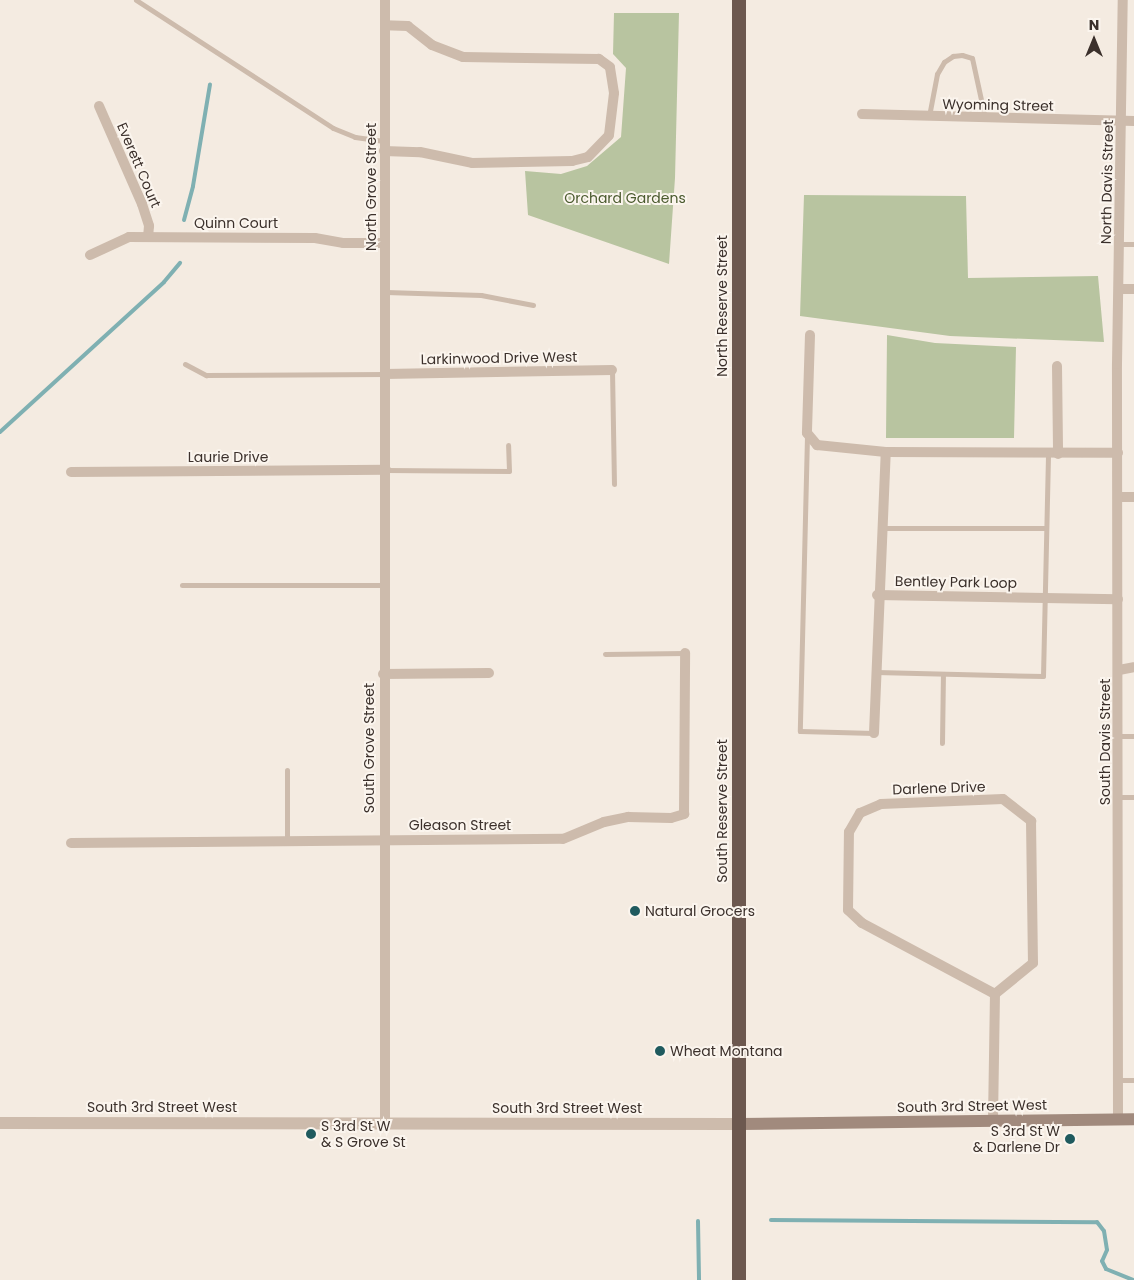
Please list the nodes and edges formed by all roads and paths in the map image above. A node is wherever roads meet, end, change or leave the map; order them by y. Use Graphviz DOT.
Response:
graph roads {
  1 [pos="136,0"];
  2 [pos="385,0"];
  3 [pos="739,0"];
  4 [pos="1123,0"];
  5 [pos="385,25"];
  6 [pos="99,106"];
  7 [pos="862,114"];
  8 [pos="929,118"];
  9 [pos="985,119"];
  10 [pos="1121,121"];
  11 [pos="1134,121"];
  12 [pos="384,146"];
  13 [pos="148,237"];
  14 [pos="385,243"];
  15 [pos="1120,244"];
  16 [pos="1134,244"];
  17 [pos="90,255"];
  18 [pos="1119,289"];
  19 [pos="1134,289"];
  20 [pos="386,292"];
  21 [pos="532,306"];
  22 [pos="810,335"];
  23 [pos="185,364"];
  24 [pos="1117,364"];
  25 [pos="1057,366"];
  26 [pos="612,370"];
  27 [pos="385,374"];
  28 [pos="808,433"];
  29 [pos="508,445"];
  30 [pos="886,452"];
  31 [pos="1053,454"];
  32 [pos="1118,454"];
  33 [pos="386,470"];
  34 [pos="71,472"];
  35 [pos="614,484"];
  36 [pos="1118,497"];
  37 [pos="1134,497"];
  38 [pos="881,528"];
  39 [pos="1046,528"];
  40 [pos="182,585"];
  41 [pos="386,585"];
  42 [pos="878,594"];
  43 [pos="1044,597"];
  44 [pos="1118,599"];
  45 [pos="738,613"];
  46 [pos="685,653"];
  47 [pos="605,654"];
  48 [pos="1134,667"];
  49 [pos="1119,670"];
  50 [pos="876,672"];
  51 [pos="489,673"];
  52 [pos="383,674"];
  53 [pos="943,674"];
  54 [pos="874,733"];
  55 [pos="1119,736"];
  56 [pos="1134,736"];
  57 [pos="942,743"];
  58 [pos="287,770"];
  59 [pos="1118,797"];
  60 [pos="1134,797"];
  61 [pos="383,839"];
  62 [pos="288,841"];
  63 [pos="71,843"];
  64 [pos="994,994"];
  65 [pos="1118,1080"];
  66 [pos="1134,1080"];
  67 [pos="993,1120"];
  68 [pos="1118,1120"];
  69 [pos="1134,1120"];
  70 [pos="385,1122"];
  71 [pos="0,1123"];
  72 [pos="740,1124"];
  73 [pos="739,1280"];
  1 -- 12 [label="lane"];
  2 -- 5 [label="street, North Grove Street"];
  3 -- 45 [label="highway, North Reserve Street"];
  4 -- 10 [label="street, North Davis Street"];
  5 -- 12 [label="street, North Grove Street"];
  5 -- 12 [label="street"];
  6 -- 13 [label="street, Everett Court"];
  7 -- 8 [label="street, Wyoming Street"];
  8 -- 9 [label="street, Wyoming Street"];
  8 -- 9 [label="lane"];
  9 -- 10 [label="street, Wyoming Street"];
  10 -- 11 [label="street, Wyoming Street"];
  10 -- 15 [label="street, North Davis Street"];
  12 -- 14 [label="street, North Grove Street"];
  13 -- 14 [label="street, Quinn Court"];
  13 -- 17 [label="street, Quinn Court"];
  14 -- 20 [label="street, North Grove Street"];
  15 -- 16 [label="lane"];
  15 -- 18 [label="street, North Davis Street"];
  18 -- 19 [label="street"];
  18 -- 24 [label="street, North Davis Street"];
  20 -- 21 [label="lane"];
  20 -- 27 [label="street, North Grove Street"];
  22 -- 28 [label="street"];
  23 -- 27 [label="lane"];
  24 -- 32 [label="street, South Davis Street"];
  25 -- 31 [label="street"];
  26 -- 27 [label="street, Larkinwood Drive West"];
  26 -- 35 [label="lane"];
  27 -- 33 [label="street, South Grove Street"];
  28 -- 30 [label="street"];
  28 -- 54 [label="lane"];
  29 -- 33 [label="lane"];
  30 -- 31 [label="street"];
  30 -- 38 [label="street, Bentley Park Loop"];
  31 -- 32 [label="street"];
  31 -- 39 [label="lane"];
  32 -- 36 [label="street, South Davis Street"];
  33 -- 34 [label="street, Laurie Drive"];
  33 -- 41 [label="street, South Grove Street"];
  36 -- 37 [label="street"];
  36 -- 44 [label="street, South Davis Street"];
  38 -- 39 [label="lane"];
  38 -- 42 [label="street, Bentley Park Loop"];
  39 -- 43 [label="lane"];
  40 -- 41 [label="lane"];
  41 -- 52 [label="street, South Grove Street"];
  42 -- 43 [label="street, Bentley Park Loop"];
  42 -- 50 [label="street"];
  43 -- 44 [label="street, Bentley Park Loop"];
  43 -- 53 [label="lane"];
  44 -- 49 [label="street, South Davis Street"];
  45 -- 72 [label="highway, South Reserve Street"];
  46 -- 47 [label="lane"];
  46 -- 61 [label="street, Gleason Street"];
  48 -- 49 [label="street"];
  49 -- 55 [label="street, South Davis Street"];
  50 -- 53 [label="lane"];
  50 -- 54 [label="street"];
  51 -- 52 [label="street"];
  52 -- 61 [label="street, South Grove Street"];
  53 -- 57 [label="lane"];
  55 -- 56 [label="lane"];
  55 -- 59 [label="street, South Davis Street"];
  58 -- 62 [label="lane"];
  59 -- 60 [label="lane"];
  59 -- 65 [label="street, South Davis Street"];
  61 -- 62 [label="street, Gleason Street"];
  61 -- 70 [label="street, South Grove Street"];
  62 -- 63 [label="street, Gleason Street"];
  64 -- 64 [label="street, Darlene Drive"];
  64 -- 67 [label="street"];
  65 -- 66 [label="lane"];
  65 -- 68 [label="street, South Davis Street"];
  67 -- 68 [label="main road, South 3rd Street West"];
  67 -- 72 [label="main road, South 3rd Street West"];
  68 -- 69 [label="main road, South 3rd Street West"];
  70 -- 71 [label="street, South 3rd Street West"];
  70 -- 72 [label="street, South 3rd Street West"];
  72 -- 73 [label="highway, South Reserve Street"];
}
